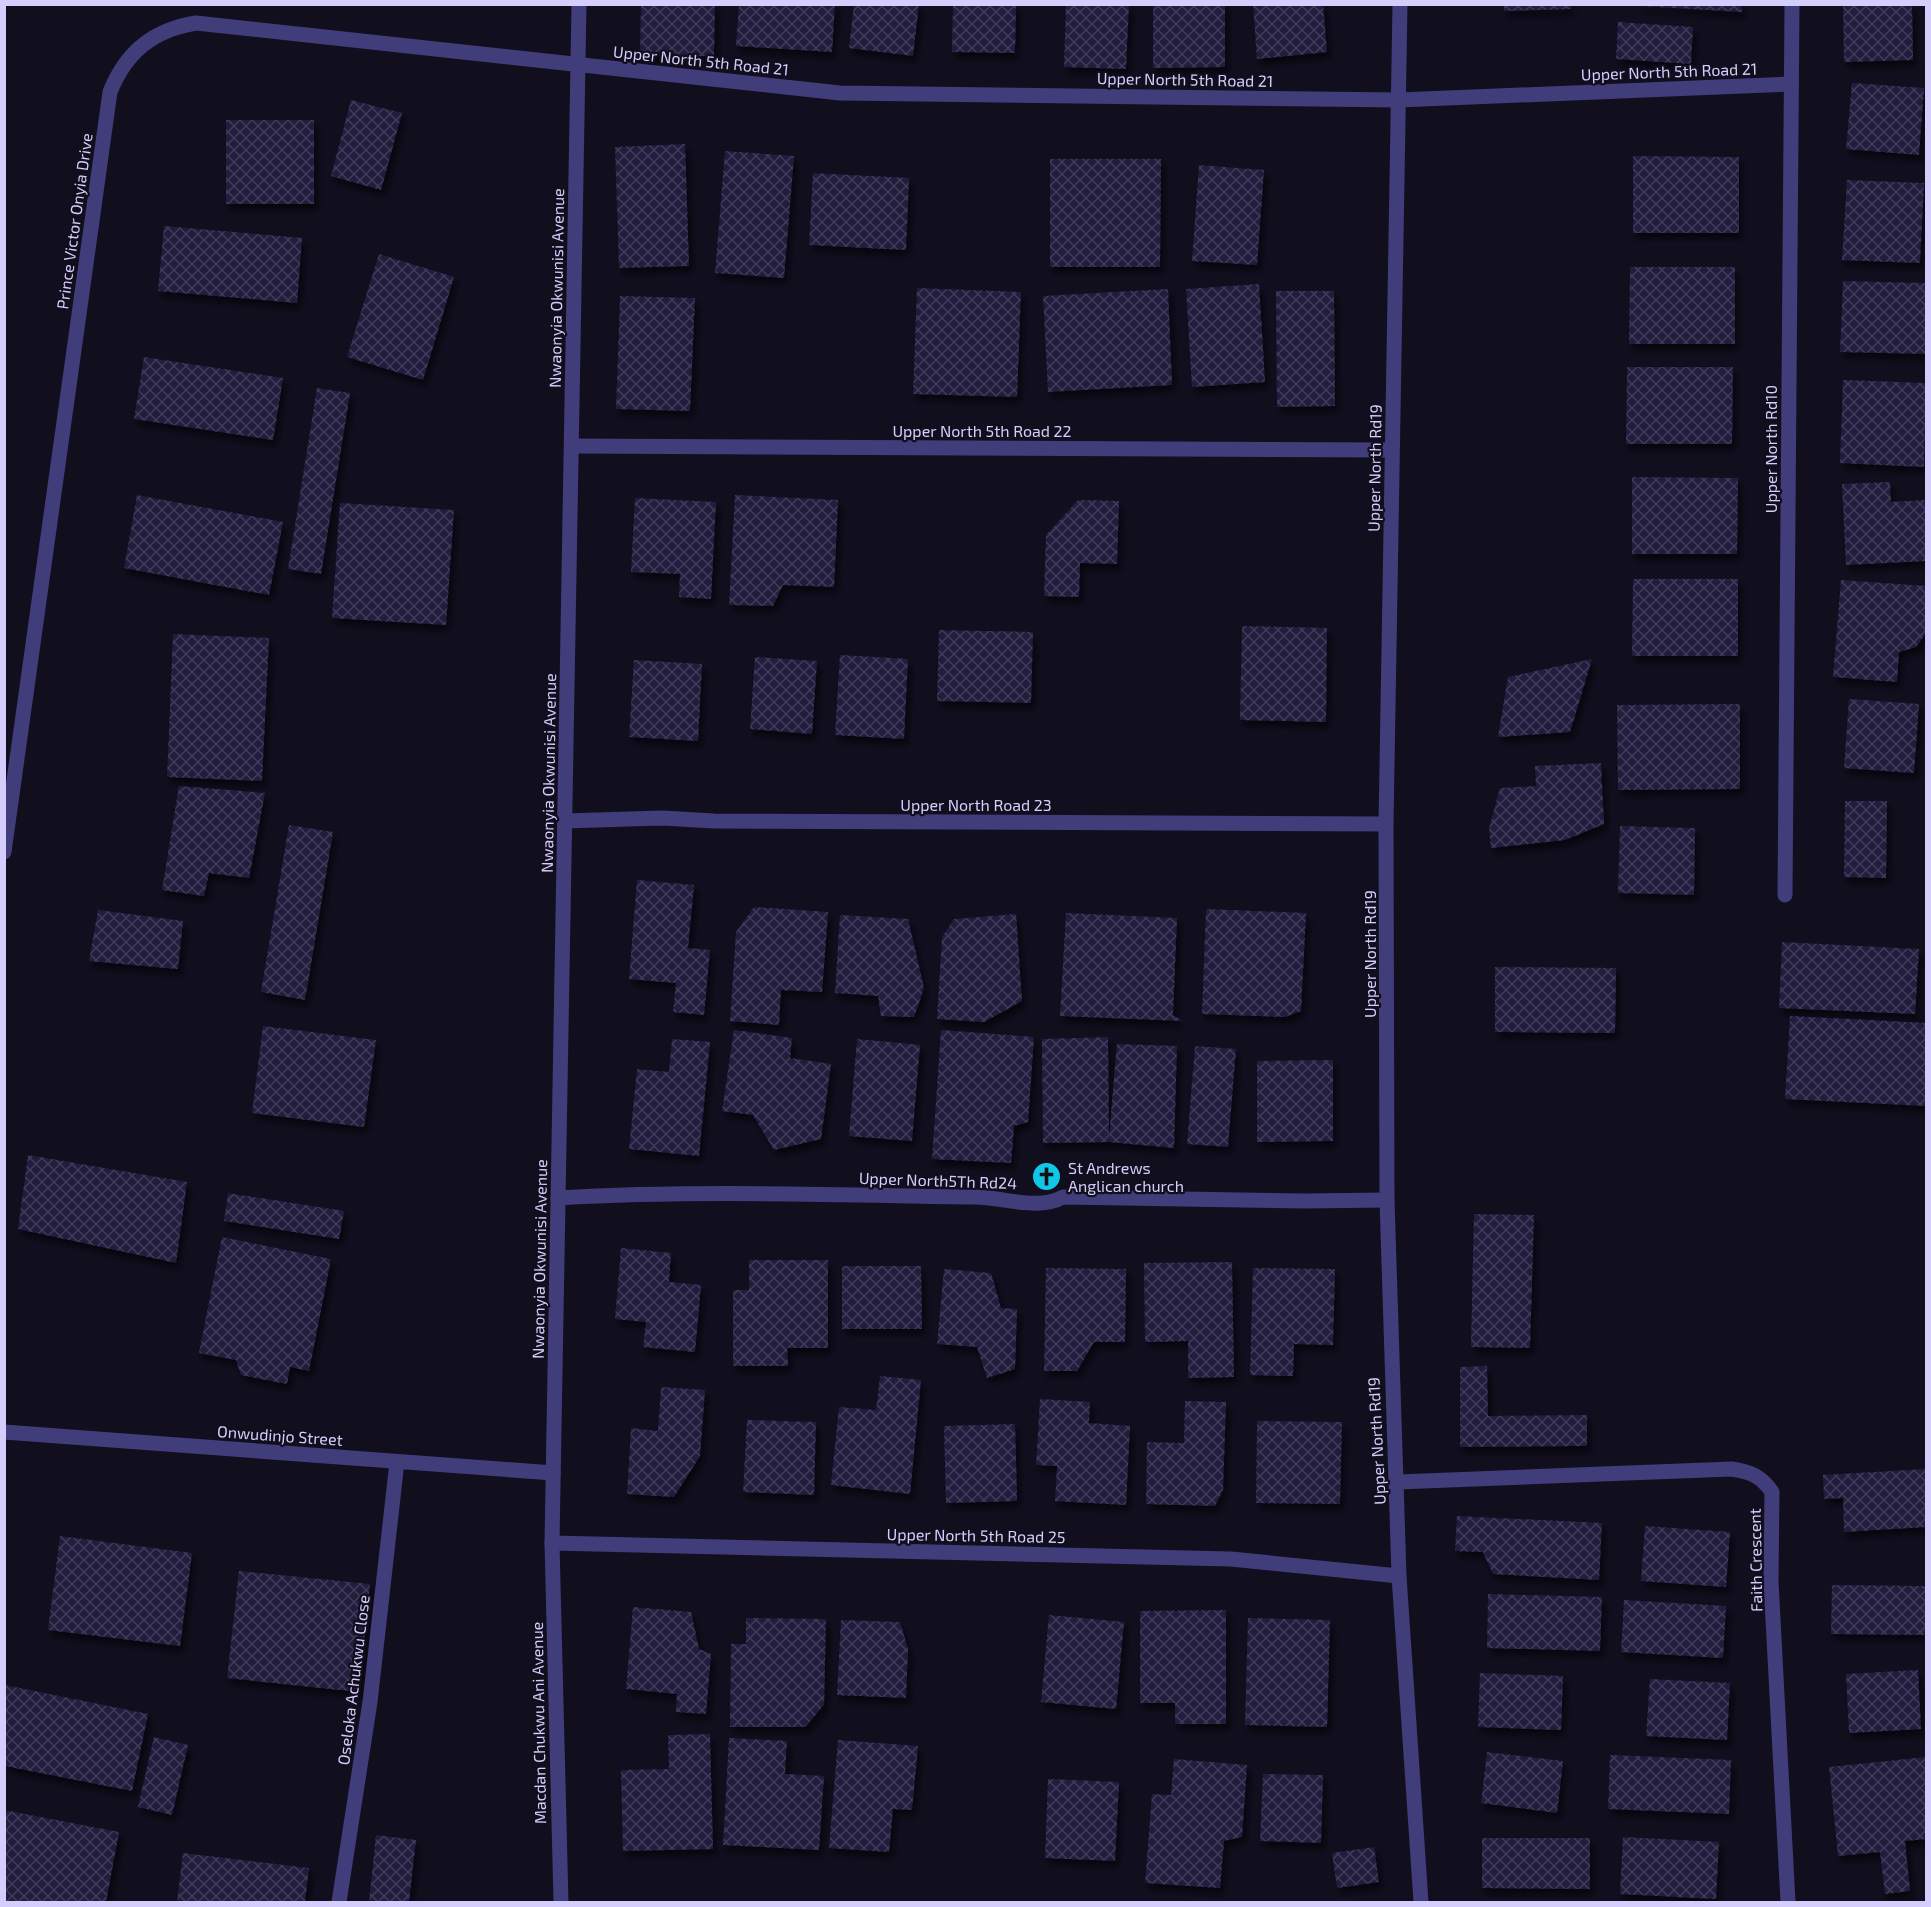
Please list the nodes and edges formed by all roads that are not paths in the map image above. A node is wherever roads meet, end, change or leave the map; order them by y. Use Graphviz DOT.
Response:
graph roads {
  1 [pos="579,4"];
  2 [pos="1400,4"];
  3 [pos="1792,4"];
  4 [pos="578,65"];
  5 [pos="1791,84"];
  6 [pos="1399,100"];
  7 [pos="572,446"];
  8 [pos="1392,450"];
  9 [pos="565,821"];
  10 [pos="1386,824"];
  11 [pos="4,852"];
  12 [pos="1785,894"];
  13 [pos="558,1198"];
  14 [pos="1387,1200"];
  15 [pos="4,1432"];
  16 [pos="397,1462"];
  17 [pos="553,1473"];
  18 [pos="1398,1482"];
  19 [pos="552,1543"];
  20 [pos="1398,1576"];
  21 [pos="339,1902"];
  22 [pos="561,1902"];
  23 [pos="1421,1902"];
  24 [pos="1788,1902"];
  1 -- 4 [label="street, Nwaonyia Okwunisi Avenue"];
  2 -- 6 [label="street, Upper North Rd19"];
  3 -- 5 [label="street, Upper North Rd10"];
  4 -- 6 [label="street, Upper North 5th Road 21"];
  4 -- 7 [label="street, Nwaonyia Okwunisi Avenue"];
  4 -- 11 [label="street, Prince Victor Onyia Drive"];
  5 -- 6 [label="street, Upper North 5th Road 21"];
  5 -- 12 [label="street, Upper North Rd10"];
  6 -- 8 [label="street, Upper North Rd19"];
  7 -- 8 [label="street, Upper North 5th Road 22"];
  7 -- 9 [label="street, Nwaonyia Okwunisi Avenue"];
  8 -- 10 [label="street, Upper North Rd19"];
  9 -- 10 [label="street, Upper North Road 23"];
  9 -- 13 [label="street, Nwaonyia Okwunisi Avenue"];
  10 -- 14 [label="street, Upper North Rd19"];
  13 -- 14 [label="street, Upper North5Th Rd24"];
  13 -- 17 [label="street, Nwaonyia Okwunisi Avenue"];
  14 -- 18 [label="street, Upper North Rd19"];
  15 -- 16 [label="street, Onwudinjo Street"];
  16 -- 17 [label="street, Onwudinjo Street"];
  16 -- 21 [label="street, Oseloka Achukwu Close"];
  17 -- 19 [label="street, Nwaonyia Okwunisi Avenue"];
  18 -- 20 [label="street, Upper North Rd19"];
  18 -- 24 [label="street, Faith Crescent"];
  19 -- 20 [label="street, Upper North 5th Road 25"];
  19 -- 22 [label="street, Macdan Chukwu Ani Avenue"];
  20 -- 23 [label="street, Upper North Rd19"];
}
